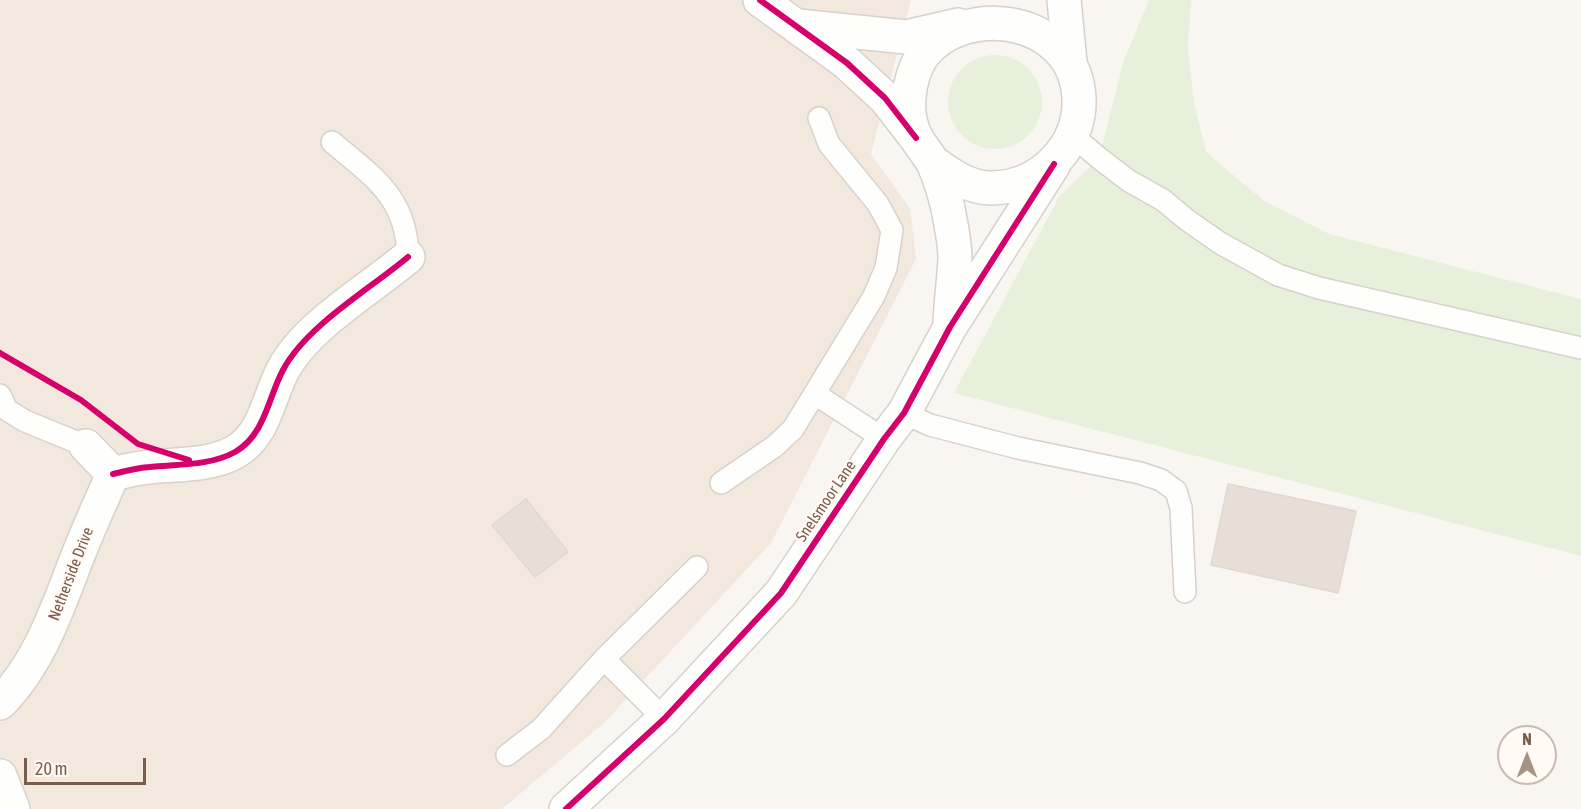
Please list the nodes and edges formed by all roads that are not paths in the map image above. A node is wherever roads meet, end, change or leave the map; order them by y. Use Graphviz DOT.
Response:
graph roads {
  1 [pos="760,0"];
  2 [pos="1064,0"];
  3 [pos="980,14"];
  4 [pos="796,25"];
  5 [pos="1070,62"];
  6 [pos="819,118"];
  7 [pos="1073,136"];
  8 [pos="332,142"];
  9 [pos="925,150"];
  10 [pos="1054,164"];
  11 [pos="408,257"];
  12 [pos="950,327"];
  13 [pos="1581,348"];
  14 [pos="815,394"];
  15 [pos="0,395"];
  16 [pos="904,413"];
  17 [pos="884,439"];
  18 [pos="86,446"];
  19 [pos="113,474"];
  20 [pos="721,483"];
  21 [pos="696,567"];
  22 [pos="1185,592"];
  23 [pos="604,659"];
  24 [pos="0,704"];
  25 [pos="664,719"];
  26 [pos="507,755"];
  27 [pos="0,776"];
  28 [pos="13,809"];
  29 [pos="566,809"];
  1 -- 4 [label="street"];
  2 -- 5 [label="street, Snelsmoor Lane"];
  3 -- 4 [label="street"];
  3 -- 5 [label="street, Snelsmoor Lane"];
  3 -- 9 [label="street, Snelsmoor Lane"];
  4 -- 9 [label="street"];
  5 -- 7 [label="street, Snelsmoor Lane"];
  6 -- 14 [label="lane"];
  7 -- 10 [label="street, Snelsmoor Lane"];
  7 -- 13 [label="lane"];
  8 -- 11 [label="lane"];
  9 -- 10 [label="street, Snelsmoor Lane"];
  9 -- 12 [label="street, Snelsmoor Lane"];
  10 -- 12 [label="street, Snelsmoor Lane"];
  11 -- 19 [label="street"];
  12 -- 16 [label="street, Snelsmoor Lane"];
  14 -- 17 [label="lane"];
  14 -- 20 [label="lane"];
  15 -- 18 [label="lane"];
  16 -- 17 [label="street, Snelsmoor Lane"];
  16 -- 22 [label="lane"];
  17 -- 25 [label="street, Snelsmoor Lane"];
  18 -- 19 [label="street"];
  19 -- 24 [label="street, Netherside Drive"];
  21 -- 23 [label="lane"];
  23 -- 25 [label="lane"];
  23 -- 26 [label="lane"];
  25 -- 29 [label="street, Snelsmoor Lane"];
  27 -- 28 [label="street"];
}
